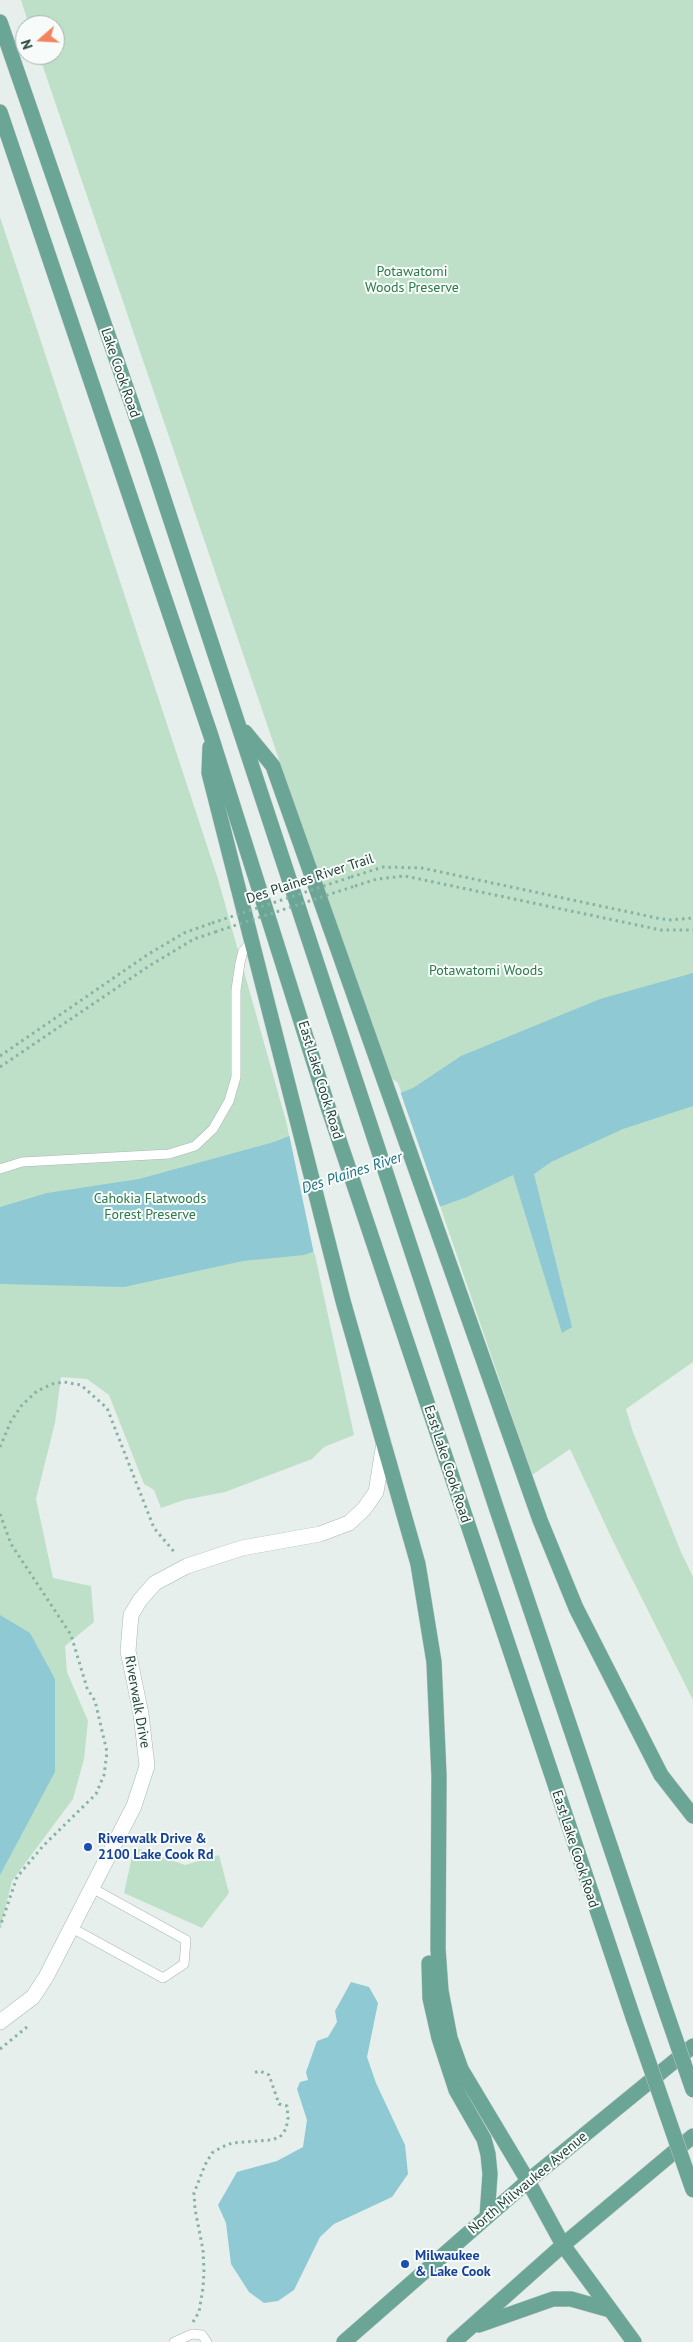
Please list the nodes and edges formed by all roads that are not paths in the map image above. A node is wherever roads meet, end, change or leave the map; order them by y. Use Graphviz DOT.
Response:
graph roads {
  1 [pos="0,22"];
  2 [pos="0,112"];
  3 [pos="238,724"];
  4 [pos="211,736"];
  5 [pos="253,941"];
  6 [pos="0,1169"];
  7 [pos="384,1443"];
  8 [pos="693,1816"];
  9 [pos="92,1888"];
  10 [pos="72,1928"];
  11 [pos="438,1949"];
  12 [pos="0,2022"];
  13 [pos="693,2046"];
  14 [pos="693,2090"];
  15 [pos="693,2136"];
  16 [pos="528,2181"];
  17 [pos="693,2190"];
  18 [pos="487,2217"];
  19 [pos="563,2245"];
  20 [pos="610,2310"];
  21 [pos="473,2327"];
  22 [pos="174,2342"];
  23 [pos="207,2342"];
  24 [pos="344,2342"];
  25 [pos="454,2342"];
  26 [pos="634,2342"];
  1 -- 3 [label="main road, Lake Cook Road"];
  2 -- 4 [label="main road"];
  3 -- 8 [label="main road"];
  3 -- 14 [label="main road, bridge"];
  4 -- 5 [label="main road"];
  4 -- 17 [label="main road, East Lake Cook Road, bridge"];
  5 -- 6 [label="lane"];
  5 -- 7 [label="main road"];
  7 -- 9 [label="street, Riverwalk Drive"];
  7 -- 11 [label="main road"];
  9 -- 10 [label="street, Riverwalk Drive"];
  9 -- 10 [label="lane"];
  10 -- 12 [label="street, Riverwalk Drive"];
  11 -- 16 [label="main road"];
  11 -- 18 [label="main road"];
  13 -- 16 [label="main road, North Milwaukee Avenue"];
  15 -- 19 [label="main road"];
  16 -- 18 [label="main road, North Milwaukee Avenue"];
  16 -- 19 [label="main road"];
  18 -- 24 [label="main road, North Milwaukee Avenue"];
  19 -- 20 [label="main road"];
  19 -- 21 [label="main road"];
  20 -- 21 [label="main road"];
  20 -- 26 [label="main road"];
  21 -- 25 [label="main road"];
  22 -- 23 [label="lane"];
}
